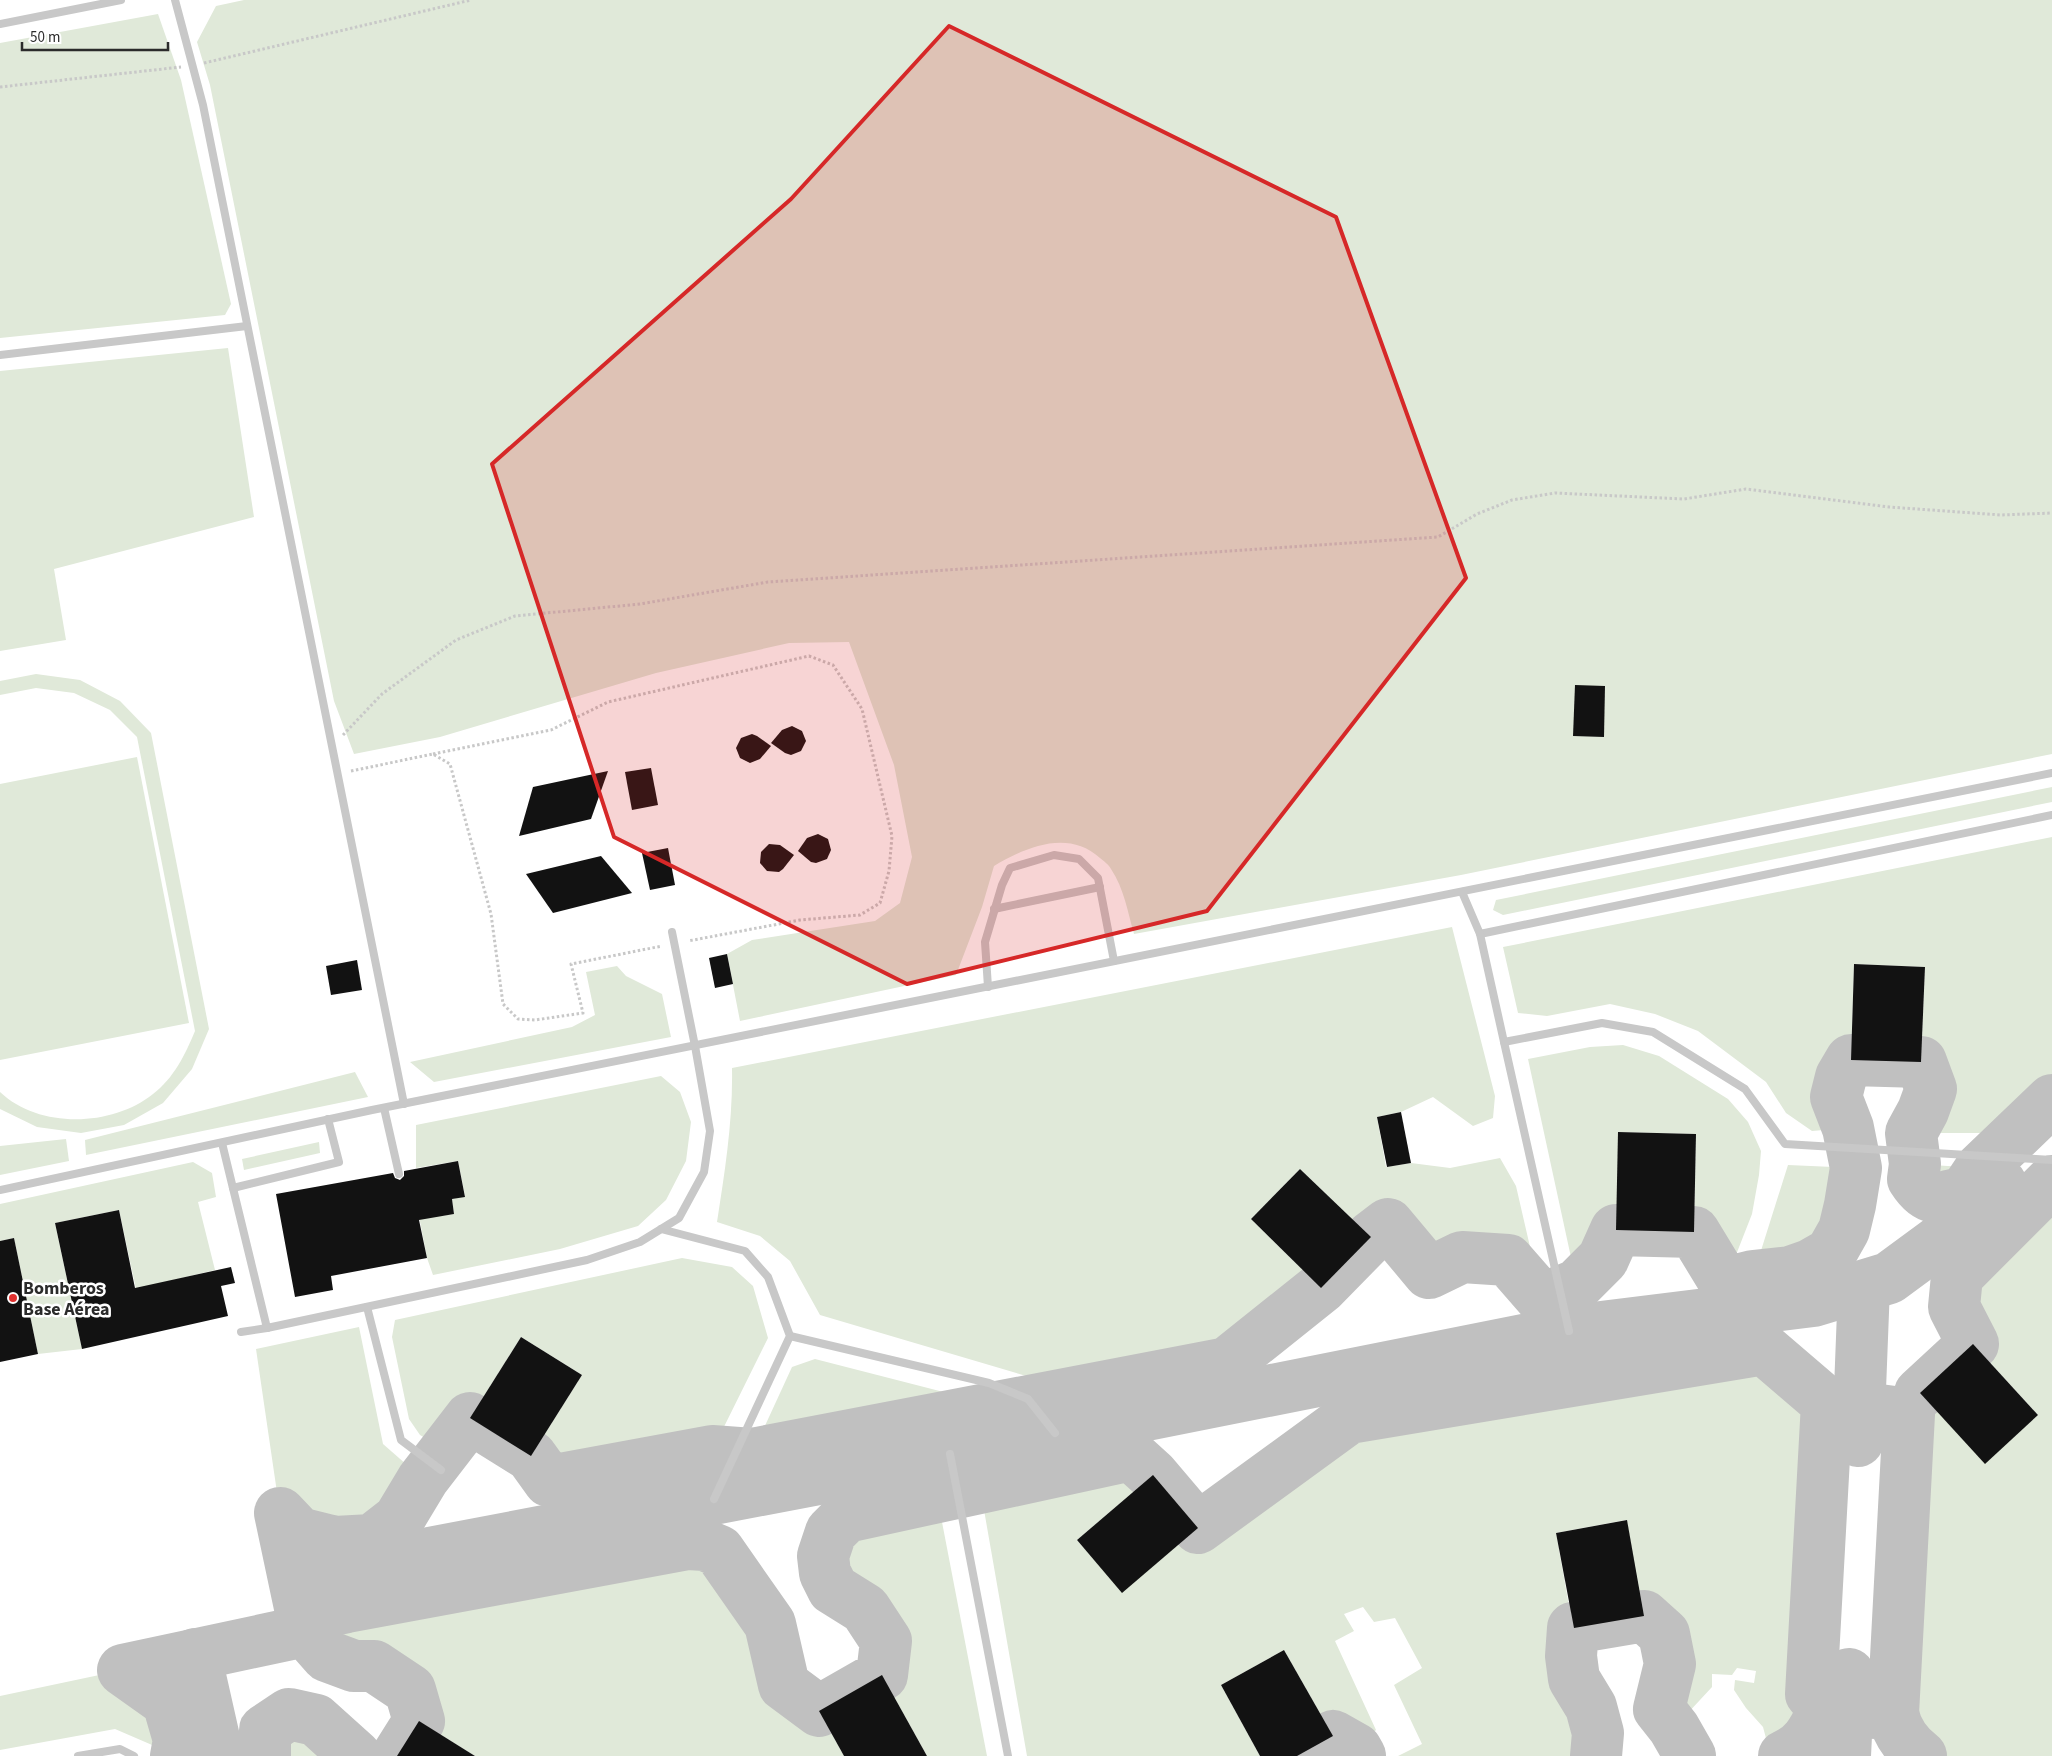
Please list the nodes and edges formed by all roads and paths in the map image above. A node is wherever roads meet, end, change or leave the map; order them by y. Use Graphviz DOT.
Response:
graph roads {
  1 [pos="121,0"];
  2 [pos="175,0"];
  3 [pos="471,0"];
  4 [pos="0,24"];
  5 [pos="192,66"];
  6 [pos="0,87"];
  7 [pos="247,326"];
  8 [pos="0,355"];
  9 [pos="2052,513"];
  10 [pos="332,746"];
  11 [pos="433,754"];
  12 [pos="338,773"];
  13 [pos="2052,773"];
  14 [pos="2052,816"];
  15 [pos="1100,887"];
  16 [pos="1462,892"];
  17 [pos="994,909"];
  18 [pos="672,932"];
  19 [pos="1480,934"];
  20 [pos="674,943"];
  21 [pos="1114,961"];
  22 [pos="988,987"];
  23 [pos="1504,1042"];
  24 [pos="695,1046"];
  25 [pos="404,1104"];
  26 [pos="384,1108"];
  27 [pos="328,1119"];
  28 [pos="222,1142"];
  29 [pos="2052,1160"];
  30 [pos="399,1174"];
  31 [pos="233,1188"];
  32 [pos="0,1190"];
  33 [pos="661,1229"];
  34 [pos="367,1307"];
  35 [pos="267,1328"];
  36 [pos="1569,1331"];
  37 [pos="241,1332"];
  38 [pos="790,1336"];
  39 [pos="1055,1433"];
  40 [pos="950,1454"];
  41 [pos="441,1470"];
  42 [pos="714,1499"];
  43 [pos="78,1756"];
  44 [pos="134,1756"];
  45 [pos="1008,1756"];
  1 -- 4 [label="lane"];
  2 -- 5 [label="lane"];
  3 -- 5 [label="path"];
  5 -- 6 [label="path"];
  5 -- 7 [label="lane"];
  7 -- 8 [label="lane"];
  7 -- 10 [label="lane"];
  9 -- 10 [label="path"];
  10 -- 12 [label="lane"];
  11 -- 12 [label="path"];
  11 -- 20 [label="path"];
  11 -- 20 [label="path"];
  12 -- 25 [label="lane"];
  13 -- 16 [label="lane"];
  14 -- 19 [label="lane"];
  15 -- 17 [label="lane"];
  15 -- 17 [label="lane"];
  15 -- 21 [label="lane"];
  16 -- 19 [label="lane"];
  16 -- 21 [label="lane"];
  17 -- 22 [label="lane"];
  18 -- 20 [label="lane"];
  19 -- 23 [label="lane"];
  20 -- 24 [label="lane"];
  21 -- 22 [label="lane"];
  22 -- 24 [label="lane"];
  23 -- 29 [label="lane"];
  23 -- 36 [label="lane"];
  24 -- 25 [label="lane"];
  24 -- 33 [label="lane"];
  25 -- 26 [label="lane"];
  26 -- 27 [label="lane"];
  26 -- 30 [label="lane"];
  27 -- 28 [label="lane"];
  27 -- 31 [label="lane"];
  28 -- 31 [label="lane"];
  28 -- 32 [label="lane"];
  31 -- 35 [label="lane"];
  33 -- 34 [label="lane"];
  33 -- 38 [label="lane"];
  34 -- 35 [label="lane"];
  34 -- 41 [label="lane"];
  35 -- 37 [label="lane"];
  38 -- 39 [label="lane"];
  38 -- 42 [label="lane"];
  40 -- 45 [label="lane"];
  43 -- 44 [label="lane"];
}
